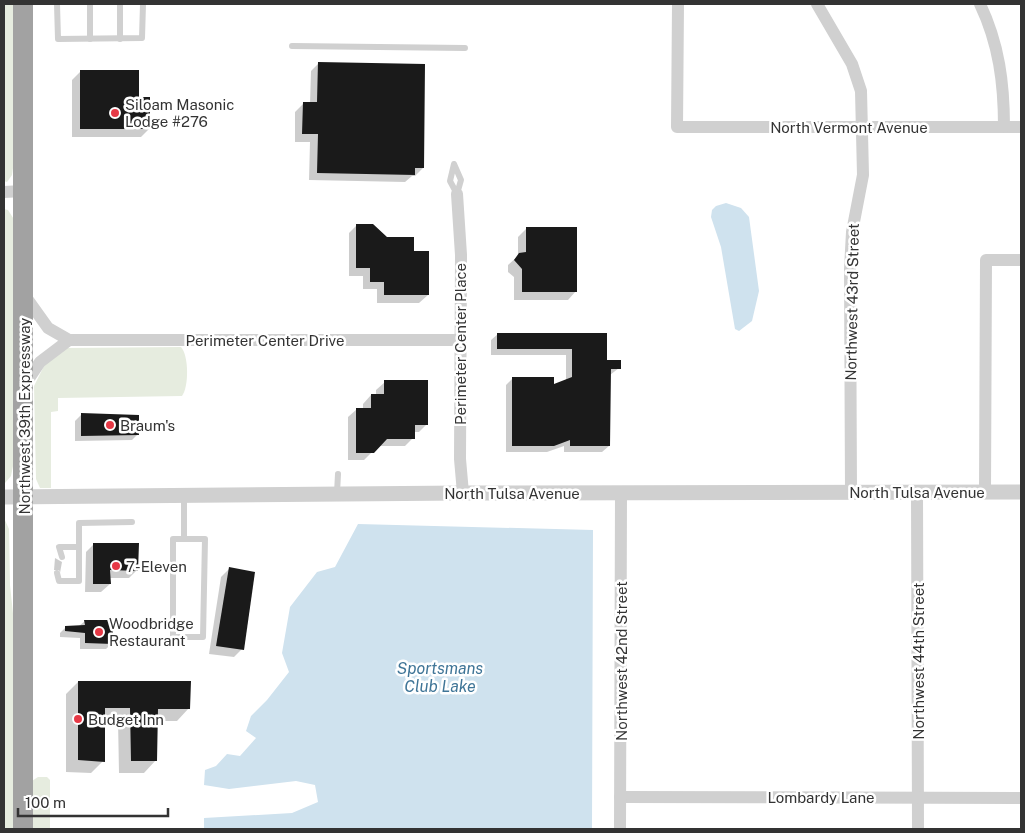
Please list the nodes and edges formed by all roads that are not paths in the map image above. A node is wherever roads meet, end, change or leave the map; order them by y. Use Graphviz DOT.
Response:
graph roads {
  1 [pos="23,4"];
  2 [pos="57,4"];
  3 [pos="90,4"];
  4 [pos="120,4"];
  5 [pos="143,4"];
  6 [pos="678,4"];
  7 [pos="817,4"];
  8 [pos="980,4"];
  9 [pos="90,39"];
  10 [pos="120,39"];
  11 [pos="292,46"];
  12 [pos="465,48"];
  13 [pos="863,127"];
  14 [pos="1004,127"];
  15 [pos="1021,127"];
  16 [pos="13,191"];
  17 [pos="457,194"];
  18 [pos="1021,260"];
  19 [pos="24,293"];
  20 [pos="68,340"];
  21 [pos="461,340"];
  22 [pos="22,388"];
  23 [pos="338,474"];
  24 [pos="850,492"];
  25 [pos="917,492"];
  26 [pos="986,492"];
  27 [pos="1021,492"];
  28 [pos="463,493"];
  29 [pos="621,493"];
  30 [pos="337,495"];
  31 [pos="184,496"];
  32 [pos="4,497"];
  33 [pos="24,497"];
  34 [pos="132,522"];
  35 [pos="184,539"];
  36 [pos="79,547"];
  37 [pos="59,556"];
  38 [pos="59,574"];
  39 [pos="620,797"];
  40 [pos="919,798"];
  41 [pos="1021,798"];
  42 [pos="23,829"];
  43 [pos="620,829"];
  44 [pos="918,829"];
  1 -- 16 [label="highway, Northwest 39th Expressway"];
  2 -- 9 [label="lane"];
  3 -- 9 [label="lane"];
  4 -- 10 [label="lane"];
  5 -- 10 [label="lane"];
  6 -- 13 [label="street, North Vermont Avenue"];
  7 -- 13 [label="street, Northwest 43rd Street"];
  8 -- 14 [label="street"];
  9 -- 10 [label="lane"];
  11 -- 12 [label="lane"];
  13 -- 14 [label="street, North Vermont Avenue"];
  13 -- 24 [label="street, Northwest 43rd Street"];
  14 -- 15 [label="street, North Vermont Avenue"];
  16 -- 19 [label="highway, Northwest 39th Expressway"];
  17 -- 21 [label="street, Perimeter Center Place"];
  18 -- 26 [label="street"];
  19 -- 20 [label="street"];
  19 -- 22 [label="highway, Northwest 39th Expressway"];
  20 -- 21 [label="street, Perimeter Center Drive"];
  20 -- 22 [label="street"];
  21 -- 28 [label="street, Perimeter Center Place"];
  22 -- 33 [label="highway, Northwest 39th Expressway"];
  23 -- 30 [label="lane"];
  24 -- 25 [label="street, North Tulsa Avenue"];
  24 -- 29 [label="street, North Tulsa Avenue"];
  25 -- 26 [label="street, North Tulsa Avenue"];
  25 -- 40 [label="street, Northwest 44th Street"];
  26 -- 27 [label="street, North Tulsa Avenue"];
  28 -- 29 [label="street, North Tulsa Avenue"];
  28 -- 30 [label="street, North Tulsa Avenue"];
  29 -- 39 [label="street, Northwest 42nd Street"];
  30 -- 31 [label="street, North Tulsa Avenue"];
  31 -- 33 [label="street, North Tulsa Avenue"];
  31 -- 35 [label="lane"];
  32 -- 33 [label="street, North Tulsa Avenue"];
  33 -- 42 [label="highway, Northwest 39th Expressway"];
  34 -- 36 [label="lane"];
  35 -- 35 [label="lane"];
  36 -- 37 [label="lane"];
  36 -- 38 [label="lane"];
  39 -- 40 [label="street, Lombardy Lane"];
  39 -- 43 [label="street, Northwest 42nd Street"];
  40 -- 41 [label="street, Lombardy Lane"];
  40 -- 44 [label="street, Northwest 44th Street"];
}
